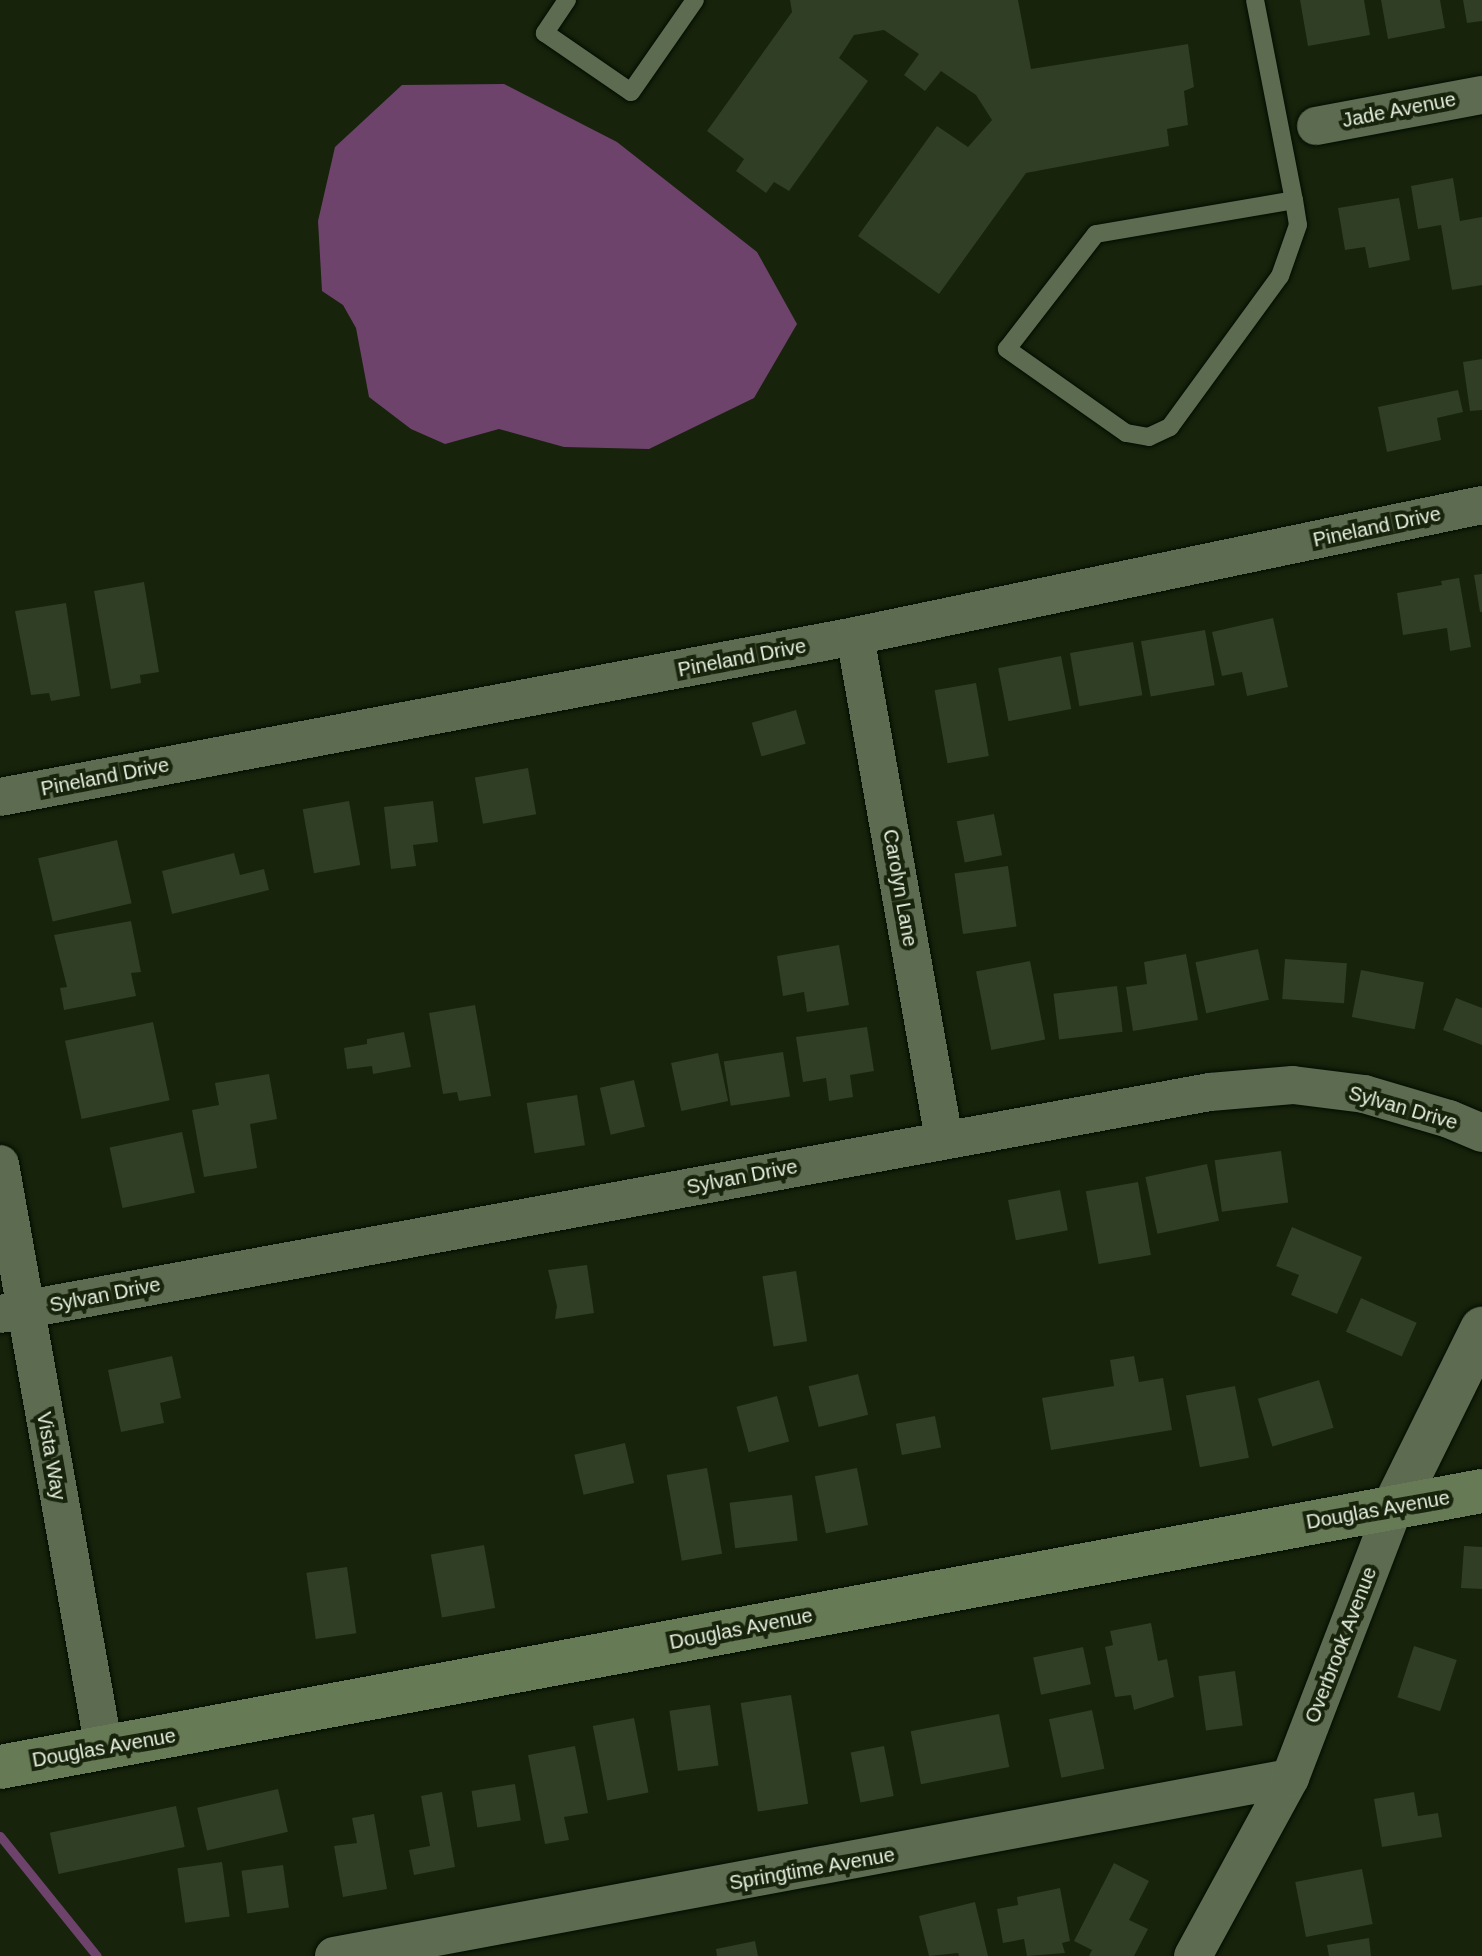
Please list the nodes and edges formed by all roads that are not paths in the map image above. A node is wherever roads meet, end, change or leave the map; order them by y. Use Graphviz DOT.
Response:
graph roads {
  1 [pos="567,0"];
  2 [pos="695,0"];
  3 [pos="1255,0"];
  4 [pos="1482,95"];
  5 [pos="1316,126"];
  6 [pos="1294,200"];
  7 [pos="1482,505"];
  8 [pos="855,636"];
  9 [pos="0,797"];
  10 [pos="1482,1133"];
  11 [pos="944,1139"];
  12 [pos="0,1164"];
  13 [pos="13,1312"];
  14 [pos="1482,1329"];
  15 [pos="1482,1491"];
  16 [pos="1394,1507"];
  17 [pos="104,1749"];
  18 [pos="0,1767"];
  19 [pos="1290,1778"];
  20 [pos="337,1956"];
  21 [pos="1193,1956"];
  1 -- 2 [label="lane"];
  3 -- 6 [label="lane"];
  4 -- 5 [label="street, Jade Avenue"];
  6 -- 6 [label="lane"];
  7 -- 8 [label="street, Pineland Drive"];
  8 -- 9 [label="street, Pineland Drive"];
  8 -- 11 [label="street, Carolyn Lane"];
  10 -- 11 [label="street, Sylvan Drive"];
  11 -- 13 [label="street, Sylvan Drive"];
  12 -- 13 [label="street, Vista Way"];
  13 -- 17 [label="street, Vista Way"];
  14 -- 16 [label="street, Overbrook Avenue"];
  15 -- 16 [label="main road, Douglas Avenue"];
  16 -- 17 [label="main road, Douglas Avenue"];
  16 -- 19 [label="street, Overbrook Avenue"];
  17 -- 18 [label="main road, Douglas Avenue"];
  19 -- 20 [label="street, Springtime Avenue"];
  19 -- 21 [label="street, Overbrook Avenue"];
}
